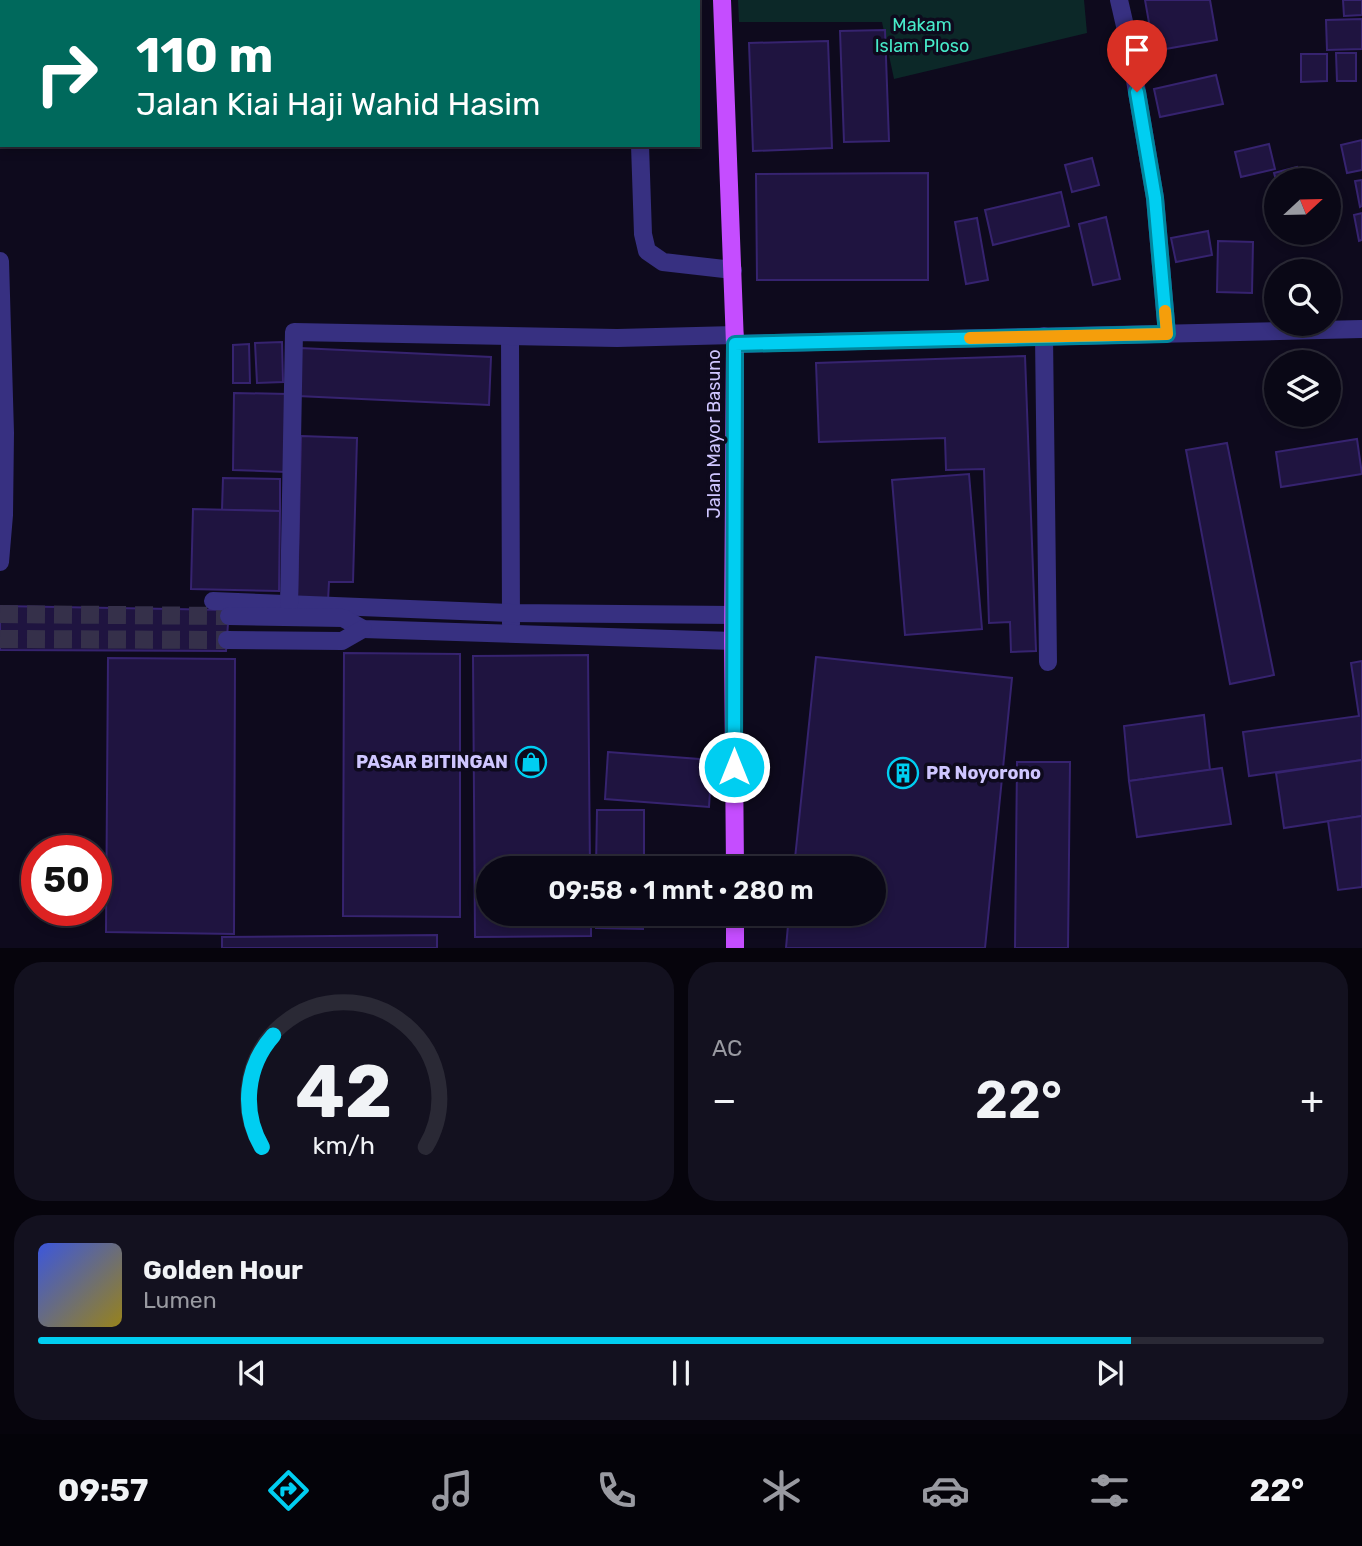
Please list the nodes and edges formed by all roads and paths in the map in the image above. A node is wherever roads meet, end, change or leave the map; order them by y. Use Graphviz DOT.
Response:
graph roads {
  1 [pos="722,0"];
  2 [pos="1119,0"];
  3 [pos="640,147"];
  4 [pos="0,261"];
  5 [pos="733,270"];
  6 [pos="1,311"];
  7 [pos="1362,329"];
  8 [pos="1167,334"];
  9 [pos="1044,336"];
  10 [pos="510,337"];
  11 [pos="735,339"];
  12 [pos="0,562"];
  13 [pos="213,601"];
  14 [pos="289,606"];
  15 [pos="387,609"];
  16 [pos="511,613"];
  17 [pos="734,615"];
  18 [pos="229,616"];
  19 [pos="363,629"];
  20 [pos="387,630"];
  21 [pos="510,635"];
  22 [pos="227,640"];
  23 [pos="733,641"];
  24 [pos="1048,662"];
  25 [pos="735,856"];
  26 [pos="735,926"];
  27 [pos="735,947"];
  1 -- 5 [label="main road, Jalan Mayor Basuno"];
  2 -- 8 [label="street"];
  3 -- 5 [label="street"];
  4 -- 6 [label="street"];
  5 -- 11 [label="main road, Jalan Mayor Basuno"];
  6 -- 12 [label="street"];
  7 -- 8 [label="street"];
  8 -- 9 [label="street"];
  9 -- 11 [label="street"];
  9 -- 24 [label="street"];
  10 -- 11 [label="street"];
  10 -- 14 [label="street"];
  10 -- 16 [label="street"];
  11 -- 17 [label="main road, Jalan Mayor Basuno"];
  13 -- 14 [label="street"];
  14 -- 15 [label="street"];
  15 -- 16 [label="street"];
  15 -- 20 [label="street"];
  16 -- 17 [label="street"];
  16 -- 21 [label="street"];
  17 -- 23 [label="main road, Jalan Mayor Basuno"];
  18 -- 19 [label="street"];
  19 -- 20 [label="street"];
  19 -- 22 [label="street"];
  20 -- 21 [label="street"];
  21 -- 23 [label="street"];
  23 -- 25 [label="main road, Jalan Mayor Basuno"];
  26 -- 27 [label="main road"];
}
